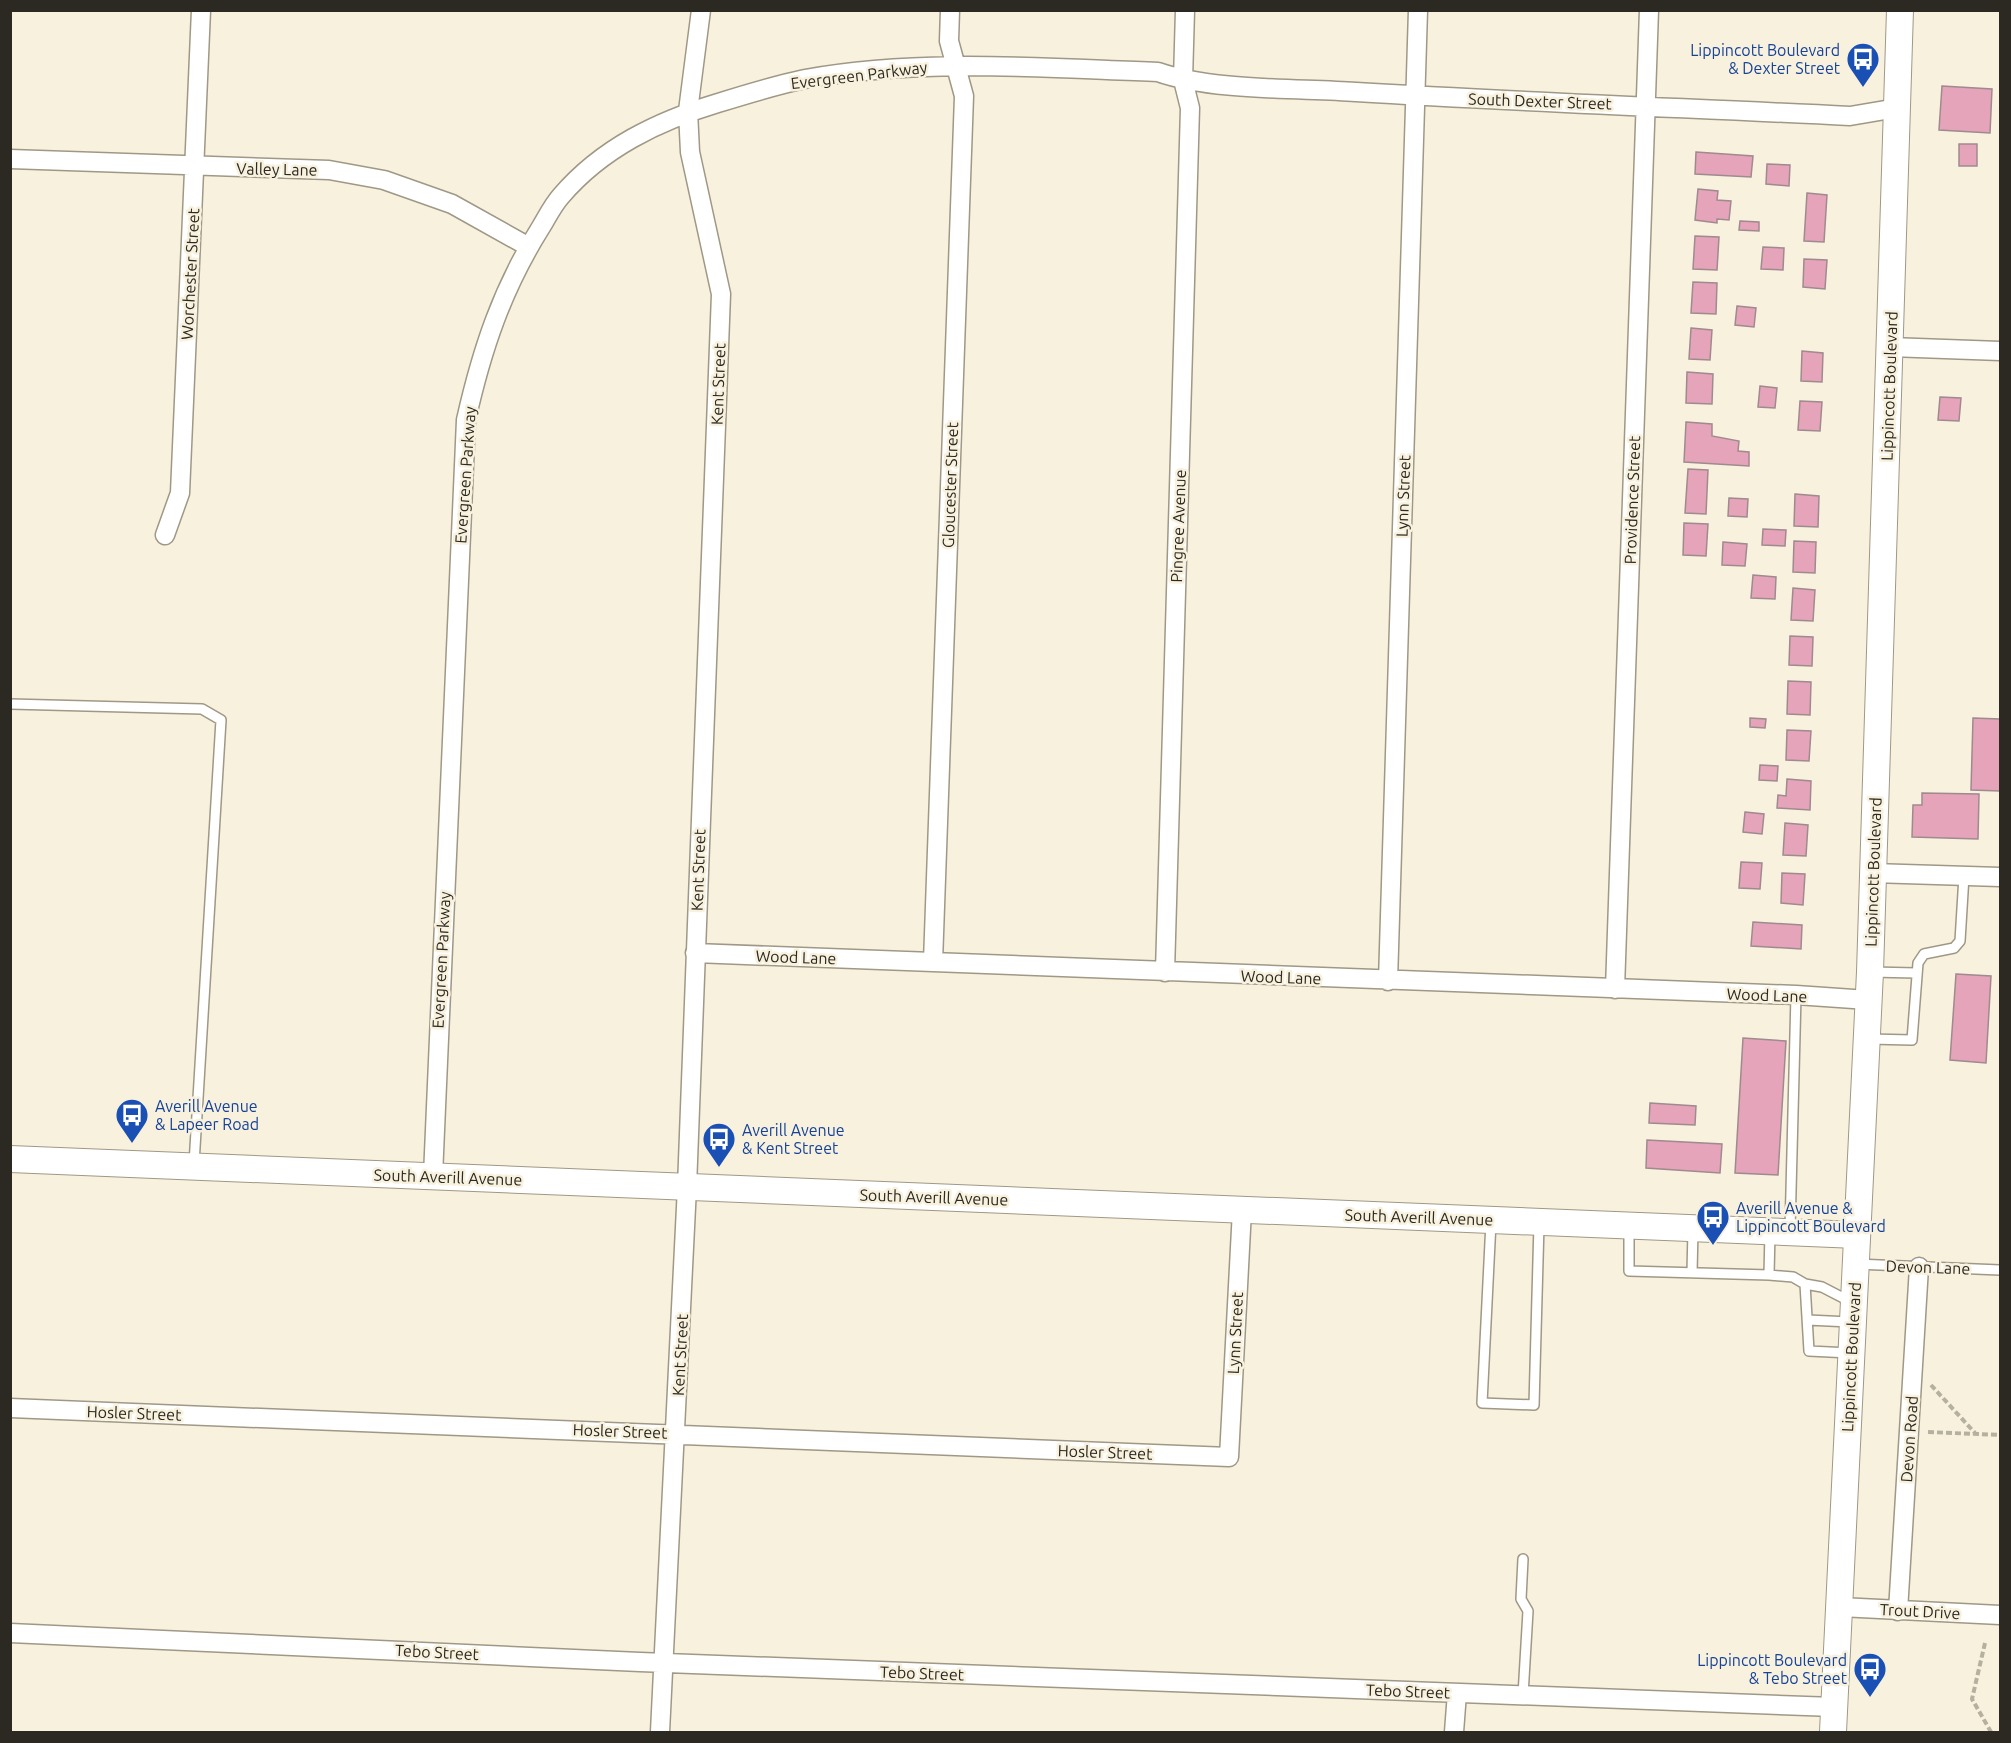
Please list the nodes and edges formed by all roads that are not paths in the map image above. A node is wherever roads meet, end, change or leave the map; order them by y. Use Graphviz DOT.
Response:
graph roads {
  1 [pos="201,10"];
  2 [pos="701,10"];
  3 [pos="950,10"];
  4 [pos="1185,10"];
  5 [pos="1418,10"];
  6 [pos="1648,10"];
  7 [pos="1900,10"];
  8 [pos="955,65"];
  9 [pos="1183,80"];
  10 [pos="1415,96"];
  11 [pos="1646,105"];
  12 [pos="1897,108"];
  13 [pos="688,111"];
  14 [pos="10,159"];
  15 [pos="195,166"];
  16 [pos="529,247"];
  17 [pos="1890,347"];
  18 [pos="2001,351"];
  19 [pos="165,535"];
  20 [pos="10,704"];
  21 [pos="1872,873"];
  22 [pos="1964,876"];
  23 [pos="2001,877"];
  24 [pos="695,953"];
  25 [pos="933,962"];
  26 [pos="1165,972"];
  27 [pos="1870,972"];
  28 [pos="1916,973"];
  29 [pos="1388,981"];
  30 [pos="1615,989"];
  31 [pos="1796,995"];
  32 [pos="1868,1000"];
  33 [pos="1866,1039"];
  34 [pos="10,1159"];
  35 [pos="194,1166"];
  36 [pos="433,1176"];
  37 [pos="687,1187"];
  38 [pos="1242,1210"];
  39 [pos="1492,1220"];
  40 [pos="1539,1222"];
  41 [pos="1629,1226"];
  42 [pos="1693,1228"];
  43 [pos="1780,1232"];
  44 [pos="1857,1235"];
  45 [pos="1855,1264"];
  46 [pos="1919,1267"];
  47 [pos="2001,1270"];
  48 [pos="1692,1273"];
  49 [pos="1769,1275"];
  50 [pos="1805,1284"];
  51 [pos="1852,1313"];
  52 [pos="1808,1320"];
  53 [pos="1850,1353"];
  54 [pos="10,1408"];
  55 [pos="676,1434"];
  56 [pos="1229,1457"];
  57 [pos="1523,1560"];
  58 [pos="1840,1607"];
  59 [pos="1898,1611"];
  60 [pos="2001,1615"];
  61 [pos="10,1633"];
  62 [pos="663,1663"];
  63 [pos="1457,1693"];
  64 [pos="1523,1695"];
  65 [pos="1834,1707"];
  66 [pos="660,1732"];
  67 [pos="1454,1732"];
  68 [pos="1833,1732"];
  1 -- 15 [label="street, Worchester Street"];
  2 -- 13 [label="street, Kent Street"];
  3 -- 8 [label="street, Gloucester Street"];
  4 -- 9 [label="street"];
  5 -- 10 [label="street, Lynn Street"];
  6 -- 11 [label="street, Providence Street"];
  7 -- 12 [label="street, Lippincott Boulevard"];
  8 -- 9 [label="street, Evergreen Parkway"];
  8 -- 13 [label="street, Evergreen Parkway"];
  8 -- 25 [label="street, Gloucester Street"];
  9 -- 10 [label="street, South Dexter Street"];
  9 -- 26 [label="street, Pingree Avenue"];
  10 -- 11 [label="street, South Dexter Street"];
  10 -- 29 [label="street, Lynn Street"];
  11 -- 12 [label="street, South Dexter Street"];
  11 -- 30 [label="street, Providence Street"];
  12 -- 17 [label="street, Lippincott Boulevard"];
  13 -- 16 [label="street, Evergreen Parkway"];
  13 -- 24 [label="street, Kent Street"];
  14 -- 15 [label="street, Valley Lane"];
  15 -- 16 [label="street, Valley Lane"];
  15 -- 19 [label="street, Worchester Street"];
  16 -- 36 [label="street, Evergreen Parkway"];
  17 -- 18 [label="street"];
  17 -- 21 [label="street, Lippincott Boulevard"];
  20 -- 35 [label="lane"];
  21 -- 22 [label="street"];
  21 -- 27 [label="street, Lippincott Boulevard"];
  22 -- 23 [label="street"];
  22 -- 28 [label="lane"];
  24 -- 25 [label="street, Wood Lane"];
  24 -- 37 [label="street, Kent Street"];
  25 -- 26 [label="street, Wood Lane"];
  26 -- 29 [label="street, Wood Lane"];
  27 -- 28 [label="lane"];
  27 -- 32 [label="street, Lippincott Boulevard"];
  28 -- 33 [label="lane"];
  29 -- 30 [label="street, Wood Lane"];
  30 -- 31 [label="street, Wood Lane"];
  31 -- 32 [label="street, Wood Lane"];
  31 -- 43 [label="lane"];
  32 -- 33 [label="street, Lippincott Boulevard"];
  33 -- 44 [label="street, Lippincott Boulevard"];
  34 -- 35 [label="street, South Averill Avenue"];
  35 -- 36 [label="street, South Averill Avenue"];
  36 -- 37 [label="street, South Averill Avenue"];
  37 -- 38 [label="street, South Averill Avenue"];
  37 -- 55 [label="street, Kent Street"];
  38 -- 39 [label="street, South Averill Avenue"];
  38 -- 56 [label="street, Lynn Street"];
  39 -- 40 [label="street, South Averill Avenue"];
  39 -- 40 [label="lane"];
  40 -- 41 [label="street, South Averill Avenue"];
  41 -- 42 [label="street, South Averill Avenue"];
  41 -- 48 [label="lane"];
  42 -- 43 [label="street, South Averill Avenue"];
  42 -- 48 [label="lane"];
  43 -- 44 [label="street, South Averill Avenue"];
  43 -- 49 [label="lane"];
  44 -- 45 [label="street, Lippincott Boulevard"];
  45 -- 46 [label="lane, Devon Lane"];
  45 -- 51 [label="street, Lippincott Boulevard"];
  46 -- 47 [label="lane, Devon Lane"];
  46 -- 59 [label="street, Devon Road"];
  48 -- 49 [label="lane"];
  49 -- 50 [label="lane"];
  50 -- 51 [label="lane"];
  50 -- 52 [label="lane"];
  51 -- 52 [label="lane"];
  51 -- 53 [label="street, Lippincott Boulevard"];
  52 -- 53 [label="lane"];
  53 -- 58 [label="street, Lippincott Boulevard"];
  54 -- 55 [label="street, Hosler Street"];
  55 -- 56 [label="street, Hosler Street"];
  55 -- 62 [label="street, Kent Street"];
  57 -- 64 [label="lane"];
  58 -- 59 [label="street, Trout Drive"];
  58 -- 65 [label="street, Lippincott Boulevard"];
  59 -- 60 [label="street, Trout Drive"];
  61 -- 62 [label="street, Tebo Street"];
  62 -- 63 [label="street, Tebo Street"];
  62 -- 66 [label="street, Kent Street"];
  63 -- 64 [label="street, Tebo Street"];
  63 -- 67 [label="street"];
  64 -- 65 [label="street, Tebo Street"];
  65 -- 68 [label="street, Lippincott Boulevard"];
}
